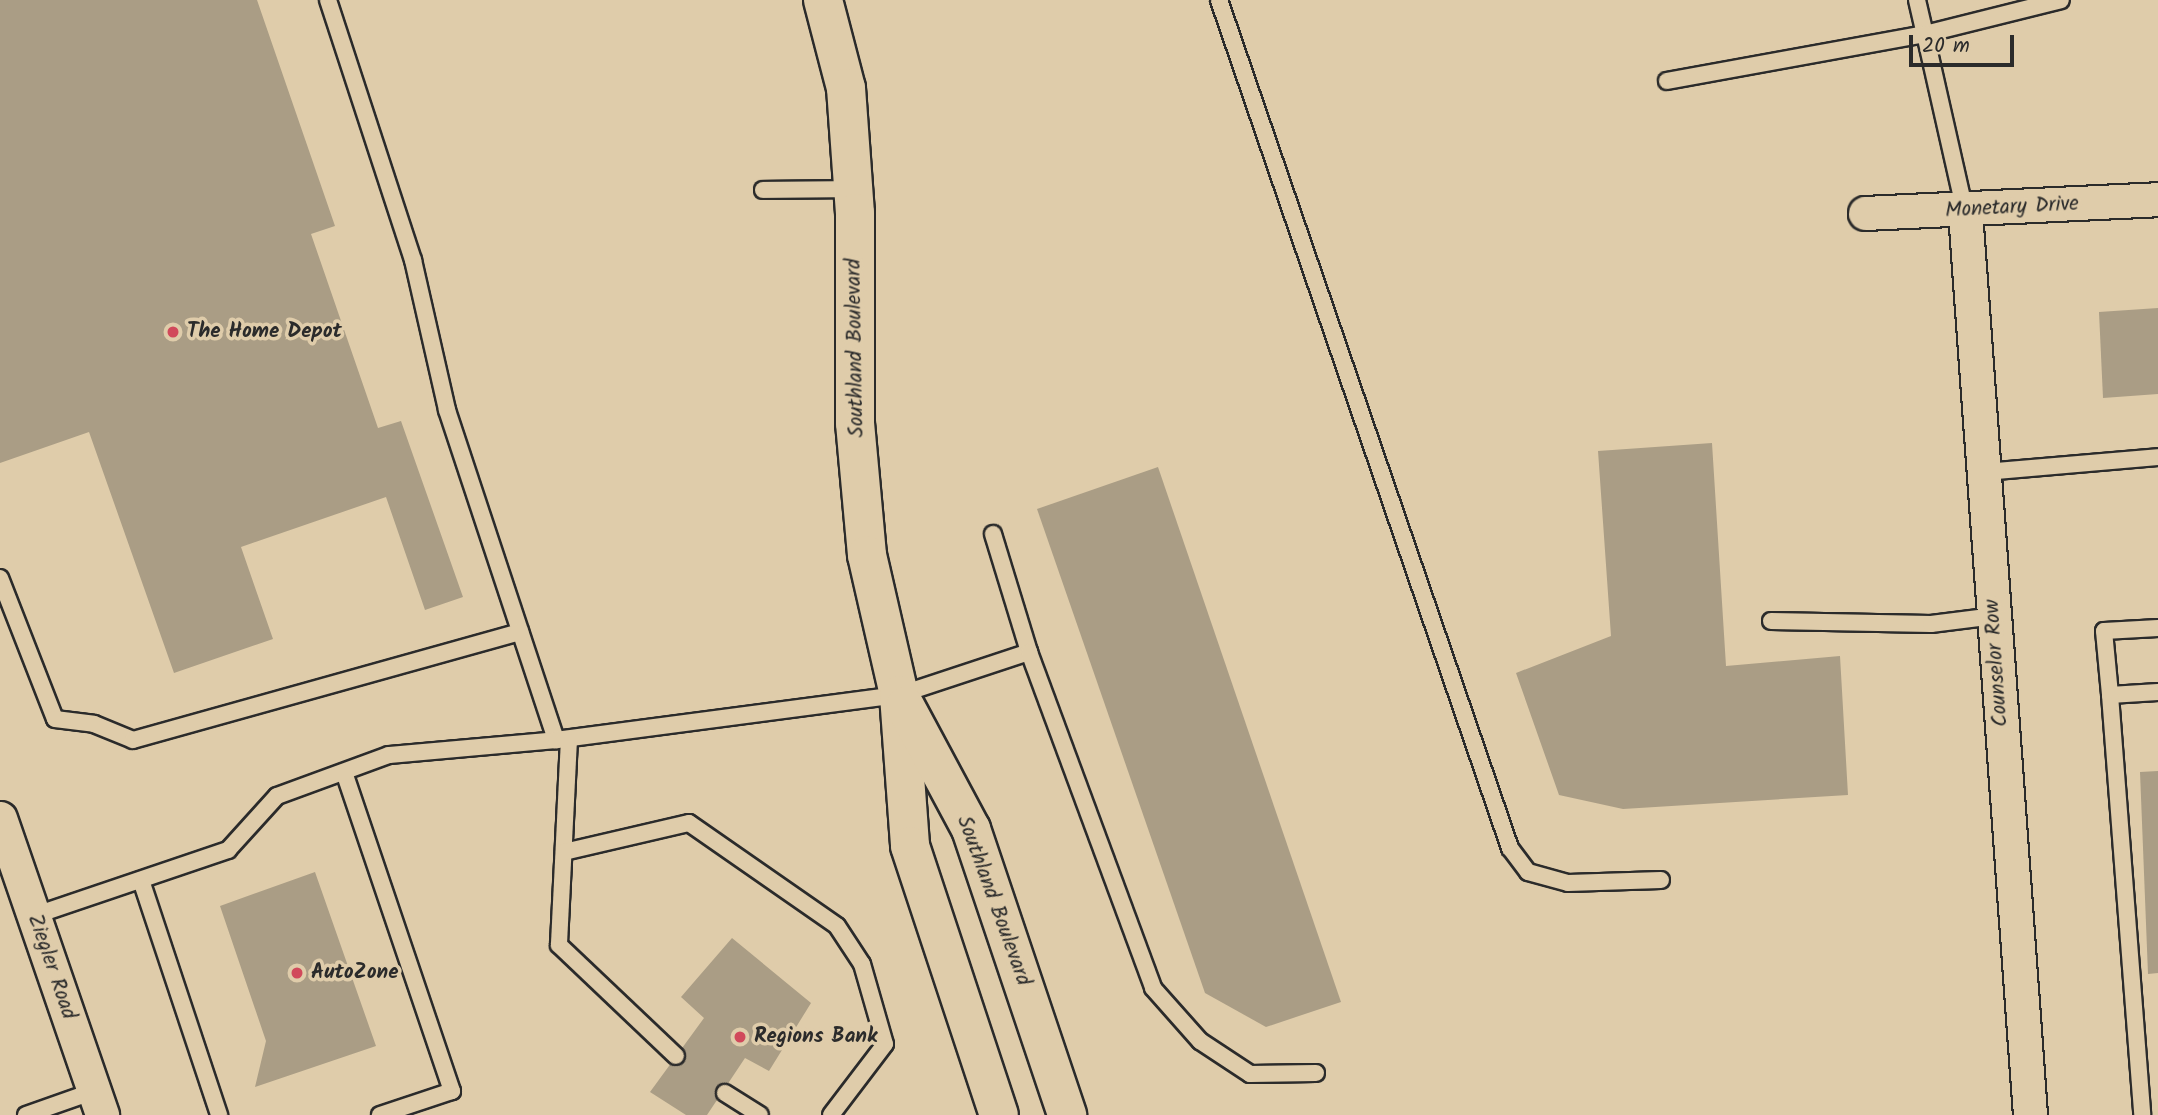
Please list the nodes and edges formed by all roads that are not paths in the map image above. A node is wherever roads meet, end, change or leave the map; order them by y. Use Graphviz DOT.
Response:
graph roads {
  1 [pos="328,0"];
  2 [pos="824,0"];
  3 [pos="1219,0"];
  4 [pos="1917,0"];
  5 [pos="2061,0"];
  6 [pos="1925,34"];
  7 [pos="1667,81"];
  8 [pos="853,189"];
  9 [pos="763,190"];
  10 [pos="2158,199"];
  11 [pos="1965,212"];
  12 [pos="1865,213"];
  13 [pos="2158,457"];
  14 [pos="1984,472"];
  15 [pos="993,534"];
  16 [pos="0,578"];
  17 [pos="1994,616"];
  18 [pos="1771,621"];
  19 [pos="2158,628"];
  20 [pos="520,632"];
  21 [pos="1029,652"];
  22 [pos="2158,692"];
  23 [pos="899,695"];
  24 [pos="2110,695"];
  25 [pos="562,739"];
  26 [pos="344,772"];
  27 [pos="0,818"];
  28 [pos="564,852"];
  29 [pos="141,880"];
  30 [pos="1661,880"];
  31 [pos="33,916"];
  32 [pos="676,1056"];
  33 [pos="1316,1073"];
  34 [pos="725,1093"];
  35 [pos="98,1103"];
  36 [pos="26,1115"];
  37 [pos="219,1115"];
  38 [pos="380,1115"];
  39 [pos="760,1115"];
  40 [pos="831,1115"];
  41 [pos="999,1115"];
  42 [pos="1067,1115"];
  43 [pos="2030,1115"];
  44 [pos="2142,1115"];
  1 -- 20 [label="lane"];
  2 -- 8 [label="street, Southland Boulevard"];
  3 -- 30 [label="lane"];
  4 -- 6 [label="lane"];
  5 -- 6 [label="lane"];
  6 -- 7 [label="lane"];
  6 -- 11 [label="lane"];
  8 -- 9 [label="lane"];
  8 -- 23 [label="street, Southland Boulevard"];
  10 -- 11 [label="street, Monetary Drive"];
  11 -- 12 [label="street, Monetary Drive"];
  11 -- 14 [label="street, Counselor Row"];
  13 -- 14 [label="lane"];
  14 -- 17 [label="street, Counselor Row"];
  15 -- 21 [label="lane"];
  16 -- 20 [label="lane"];
  17 -- 18 [label="lane"];
  17 -- 43 [label="street, Counselor Row"];
  19 -- 24 [label="lane"];
  20 -- 25 [label="lane"];
  21 -- 23 [label="lane"];
  21 -- 33 [label="lane"];
  22 -- 24 [label="lane"];
  23 -- 25 [label="lane"];
  23 -- 41 [label="street, Southland Boulevard"];
  23 -- 42 [label="street, Southland Boulevard"];
  24 -- 44 [label="lane"];
  25 -- 26 [label="lane"];
  25 -- 28 [label="lane"];
  26 -- 29 [label="lane"];
  26 -- 38 [label="lane"];
  27 -- 31 [label="street, Ziegler Road"];
  28 -- 32 [label="lane"];
  28 -- 40 [label="lane"];
  29 -- 31 [label="lane"];
  29 -- 37 [label="lane"];
  31 -- 35 [label="street, Ziegler Road"];
  34 -- 39 [label="lane"];
  35 -- 36 [label="lane"];
}
